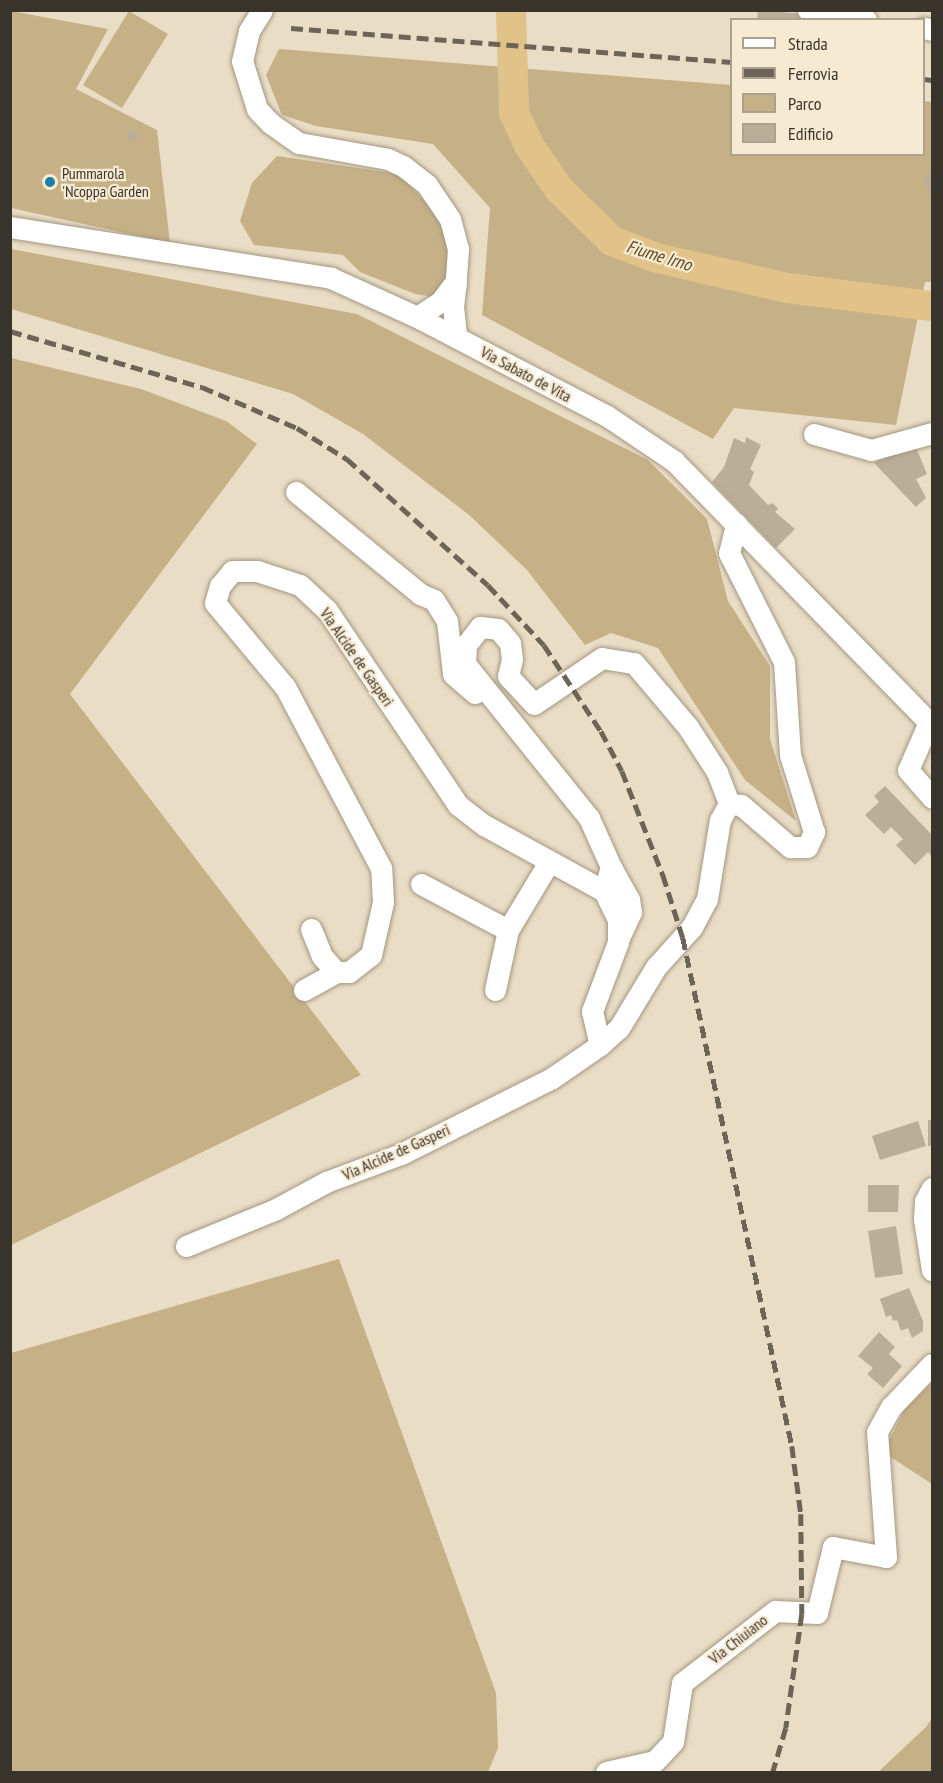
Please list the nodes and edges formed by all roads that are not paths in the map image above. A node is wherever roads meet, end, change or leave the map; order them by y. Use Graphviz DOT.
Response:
graph roads {
  1 [pos="262,10"];
  2 [pos="808,10"];
  3 [pos="854,18"];
  4 [pos="10,227"];
  5 [pos="456,281"];
  6 [pos="417,317"];
  7 [pos="456,337"];
  8 [pos="933,433"];
  9 [pos="813,434"];
  10 [pos="296,492"];
  11 [pos="736,524"];
  12 [pos="488,694"];
  13 [pos="931,724"];
  14 [pos="933,798"];
  15 [pos="729,804"];
  16 [pos="549,862"];
  17 [pos="611,867"];
  18 [pos="421,884"];
  19 [pos="604,891"];
  20 [pos="311,929"];
  21 [pos="508,930"];
  22 [pos="618,942"];
  23 [pos="336,972"];
  24 [pos="303,990"];
  25 [pos="495,990"];
  26 [pos="600,1045"];
  27 [pos="933,1188"];
  28 [pos="186,1246"];
  29 [pos="933,1270"];
  30 [pos="933,1364"];
  31 [pos="606,1773"];
  1 -- 5 [label="street"];
  2 -- 3 [label="street"];
  4 -- 6 [label="street, Via Sabato de Vita"];
  5 -- 6 [label="street"];
  5 -- 7 [label="street"];
  6 -- 7 [label="street, Via Sabato de Vita"];
  7 -- 11 [label="street, Via Sabato de Vita"];
  8 -- 9 [label="street"];
  10 -- 12 [label="street"];
  11 -- 13 [label="street, Via Sabato de Vita"];
  11 -- 15 [label="street"];
  12 -- 15 [label="street"];
  12 -- 17 [label="street"];
  13 -- 14 [label="street"];
  15 -- 26 [label="street, Via Alcide de Gasperi"];
  16 -- 19 [label="street, Via Alcide de Gasperi"];
  16 -- 21 [label="street"];
  16 -- 23 [label="street, Via Alcide de Gasperi"];
  17 -- 19 [label="street"];
  17 -- 22 [label="street"];
  18 -- 21 [label="street"];
  19 -- 22 [label="street"];
  20 -- 23 [label="street"];
  21 -- 25 [label="street"];
  22 -- 26 [label="street"];
  23 -- 24 [label="street"];
  26 -- 28 [label="street, Via Alcide de Gasperi"];
  27 -- 29 [label="street"];
  30 -- 31 [label="street, Via Chiuiano"];
}
